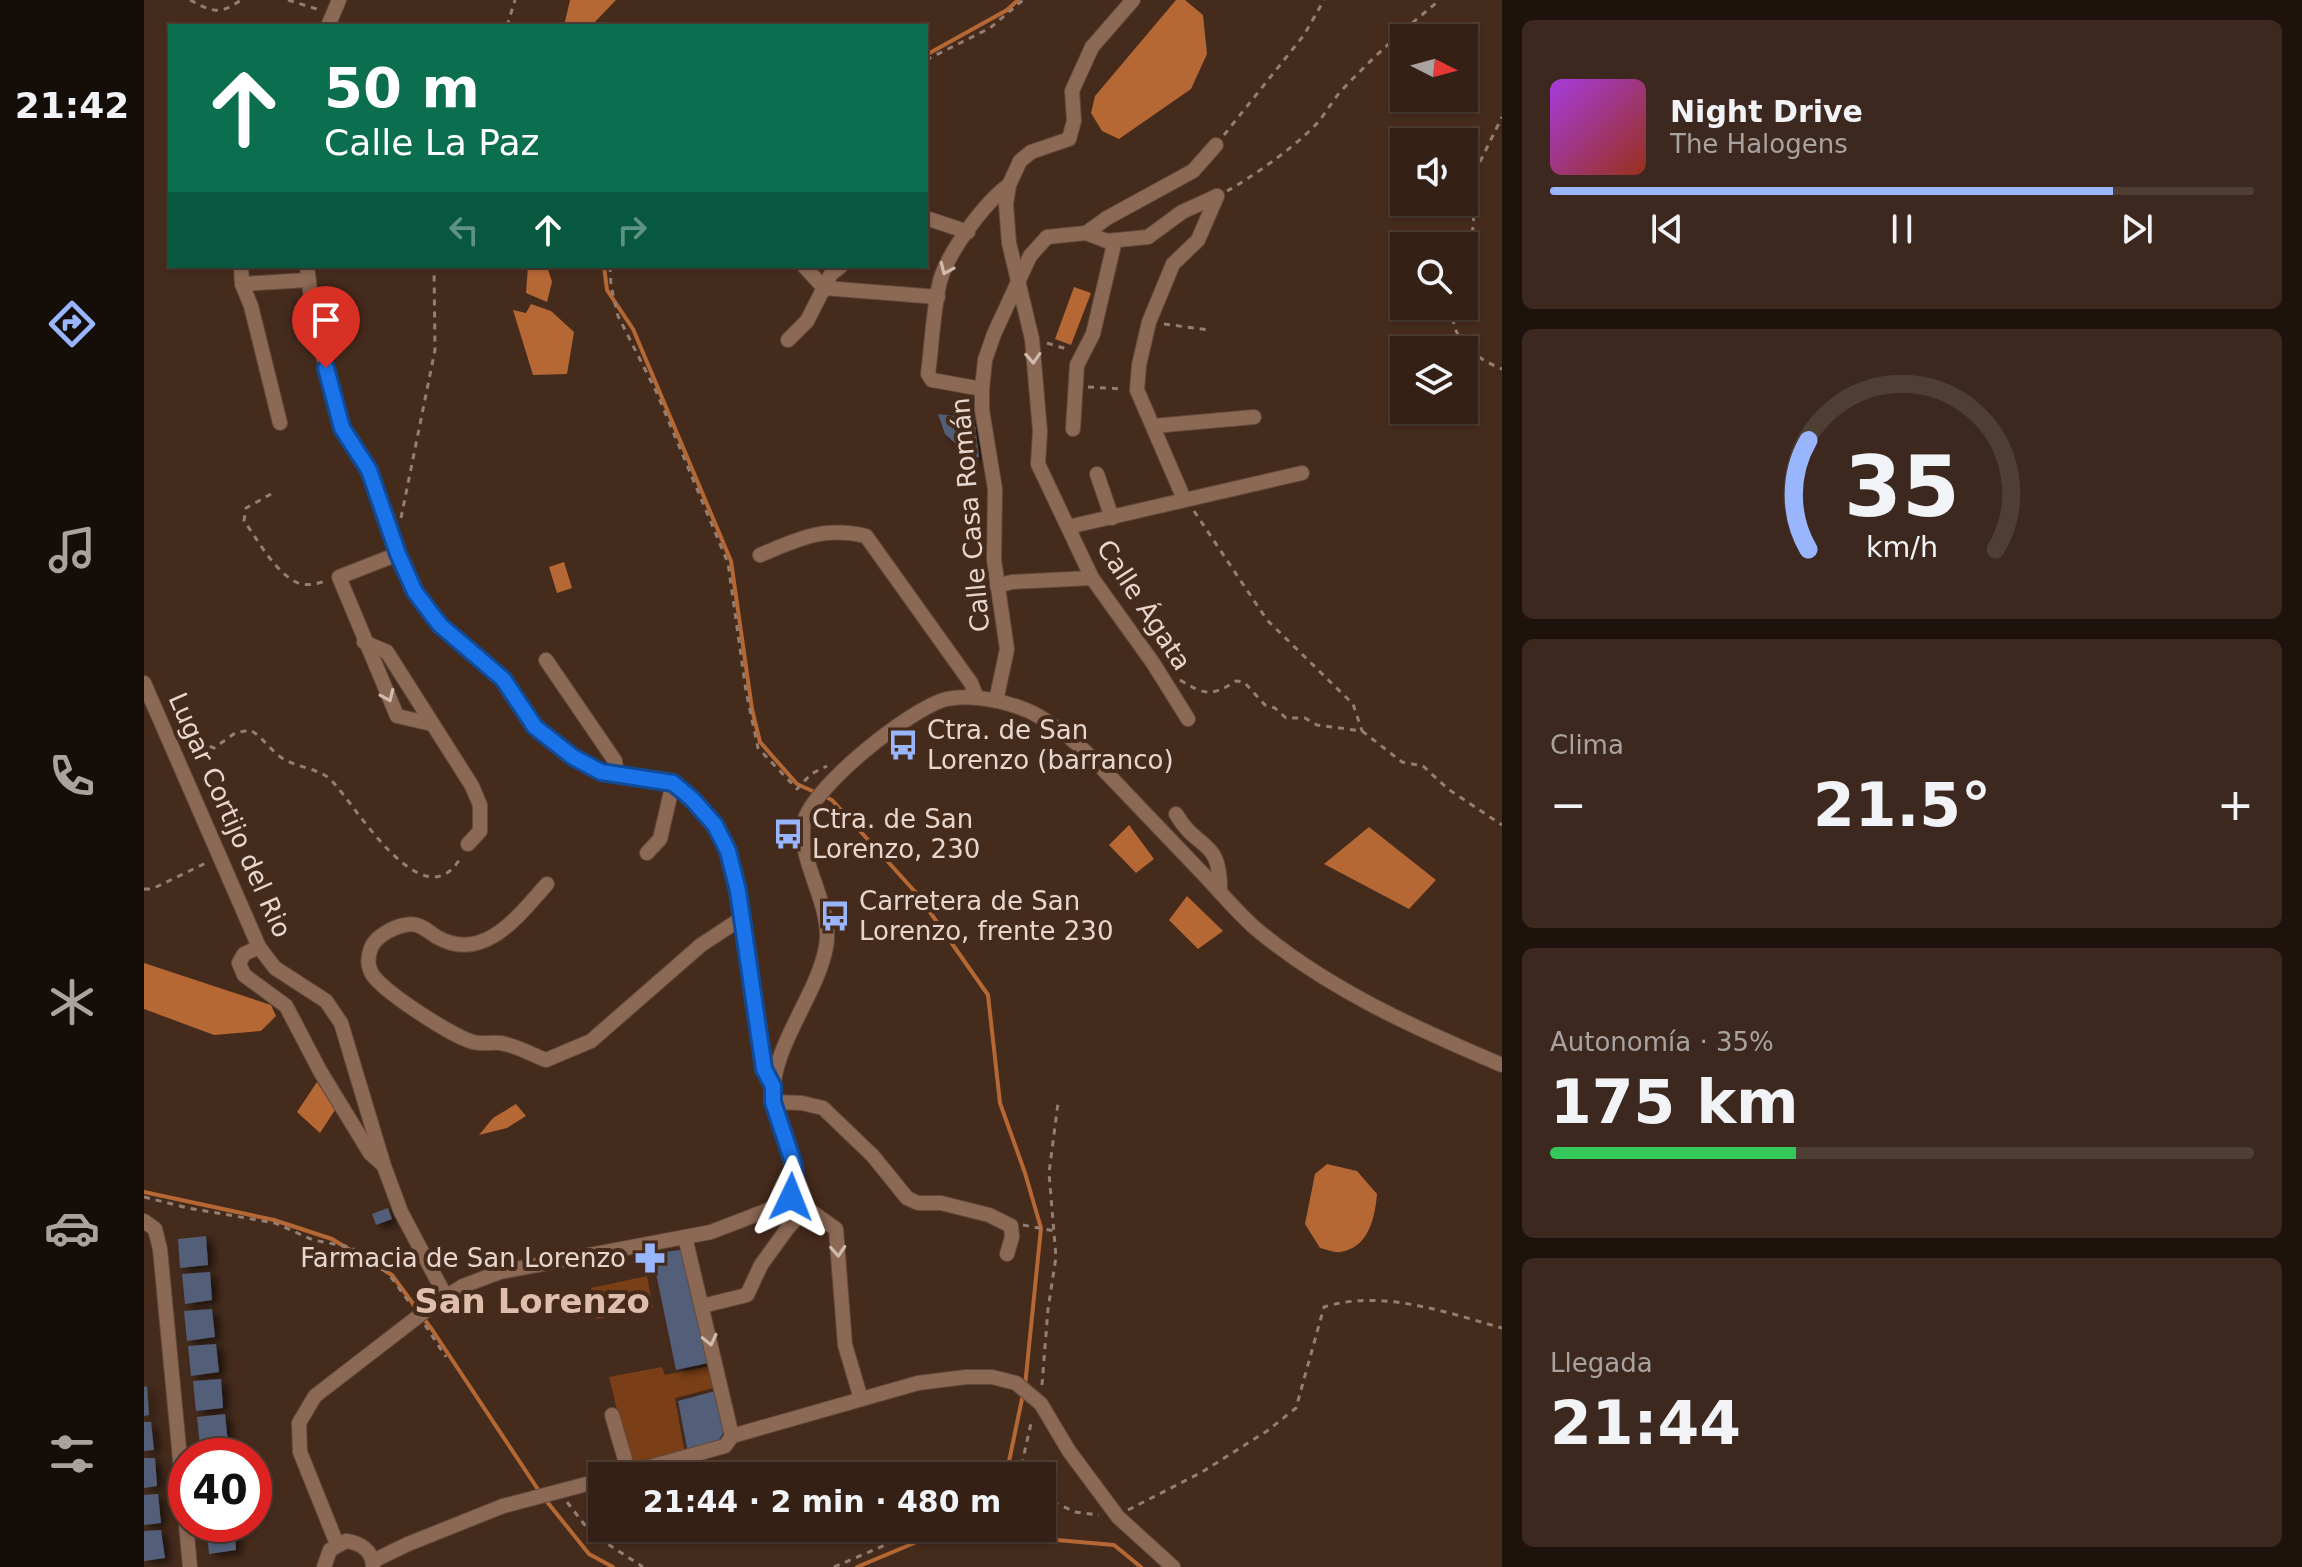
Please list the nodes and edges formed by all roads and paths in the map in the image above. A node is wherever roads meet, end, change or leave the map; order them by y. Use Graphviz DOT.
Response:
graph roads {
  1 [pos="190,0"];
  2 [pos="241,0"];
  3 [pos="288,0"];
  4 [pos="339,0"];
  5 [pos="515,0"];
  6 [pos="1023,0"];
  7 [pos="1133,0"];
  8 [pos="1324,0"];
  9 [pos="1440,0"];
  10 [pos="330,20"];
  11 [pos="508,24"];
  12 [pos="928,59"];
  13 [pos="1502,117"];
  14 [pos="1216,145"];
  15 [pos="1009,185"];
  16 [pos="1217,196"];
  17 [pos="928,219"];
  18 [pos="968,232"];
  19 [pos="1473,232"];
  20 [pos="1086,233"];
  21 [pos="1115,240"];
  22 [pos="241,268"];
  23 [pos="434,268"];
  24 [pos="610,268"];
  25 [pos="806,268"];
  26 [pos="838,268"];
  27 [pos="307,273"];
  28 [pos="1018,282"];
  29 [pos="242,284"];
  30 [pos="824,288"];
  31 [pos="938,297"];
  32 [pos="1453,320"];
  33 [pos="1149,322"];
  34 [pos="1209,330"];
  35 [pos="1032,339"];
  36 [pos="788,340"];
  37 [pos="1083,353"];
  38 [pos="1502,369"];
  39 [pos="1076,387"];
  40 [pos="982,389"];
  41 [pos="1137,390"];
  42 [pos="1254,417"];
  43 [pos="280,423"];
  44 [pos="1153,426"];
  45 [pos="1073,429"];
  46 [pos="1302,473"];
  47 [pos="1097,474"];
  48 [pos="271,494"];
  49 [pos="1184,499"];
  50 [pos="1112,518"];
  51 [pos="389,527"];
  52 [pos="1068,527"];
  53 [pos="398,554"];
  54 [pos="760,555"];
  55 [pos="339,577"];
  56 [pos="1092,578"];
  57 [pos="997,586"];
  58 [pos="364,642"];
  59 [pos="546,660"];
  60 [pos="1177,678"];
  61 [pos="144,683"];
  62 [pos="977,698"];
  63 [pos="996,701"];
  64 [pos="159,717"];
  65 [pos="1188,719"];
  66 [pos="432,724"];
  67 [pos="1362,731"];
  68 [pos="617,774"];
  69 [pos="673,783"];
  70 [pos="797,789"];
  71 [pos="1176,814"];
  72 [pos="1502,825"];
  73 [pos="468,844"];
  74 [pos="647,853"];
  75 [pos="219,857"];
  76 [pos="547,884"];
  77 [pos="144,889"];
  78 [pos="1220,892"];
  79 [pos="742,918"];
  80 [pos="259,947"];
  81 [pos="1502,1065"];
  82 [pos="773,1086"];
  83 [pos="773,1102"];
  84 [pos="1058,1103"];
  85 [pos="384,1166"];
  86 [pos="144,1197"];
  87 [pos="791,1197"];
  88 [pos="806,1208"];
  89 [pos="144,1221"];
  90 [pos="1011,1226"];
  91 [pos="1055,1231"];
  92 [pos="685,1237"];
  93 [pos="1007,1254"];
  94 [pos="446,1297"];
  95 [pos="702,1306"];
  96 [pos="418,1314"];
  97 [pos="425,1325"];
  98 [pos="1502,1328"];
  99 [pos="446,1357"];
  100 [pos="861,1399"];
  101 [pos="1041,1404"];
  102 [pos="612,1415"];
  103 [pos="732,1436"];
  104 [pos="178,1438"];
  105 [pos="621,1462"];
  106 [pos="667,1462"];
  107 [pos="1022,1462"];
  108 [pos="588,1484"];
  109 [pos="559,1492"];
  110 [pos="1056,1503"];
  111 [pos="1118,1517"];
  112 [pos="188,1542"];
  113 [pos="892,1542"];
  114 [pos="337,1544"];
  115 [pos="373,1564"];
  116 [pos="190,1567"];
  117 [pos="324,1567"];
  118 [pos="643,1567"];
  119 [pos="834,1567"];
  120 [pos="1173,1567"];
  1 -- 2 [label="path"];
  3 -- 10 [label="path"];
  4 -- 10 [label="street"];
  5 -- 11 [label="path"];
  6 -- 12 [label="path"];
  7 -- 15 [label="street"];
  8 -- 14 [label="path"];
  9 -- 16 [label="path"];
  13 -- 19 [label="path"];
  14 -- 20 [label="street, Calle Casa Román"];
  15 -- 18 [label="street"];
  15 -- 28 [label="street"];
  16 -- 21 [label="street"];
  16 -- 33 [label="street"];
  17 -- 18 [label="street"];
  18 -- 31 [label="street, one-way"];
  20 -- 21 [label="street"];
  20 -- 28 [label="street, Calle Casa Román"];
  21 -- 37 [label="street"];
  22 -- 29 [label="street"];
  23 -- 51 [label="path"];
  24 -- 70 [label="path"];
  25 -- 30 [label="street"];
  26 -- 30 [label="street"];
  27 -- 29 [label="street"];
  27 -- 51 [label="street"];
  28 -- 35 [label="street, Calle Ágata"];
  28 -- 40 [label="street, Calle Casa Román"];
  29 -- 43 [label="street"];
  30 -- 31 [label="street"];
  30 -- 36 [label="street"];
  31 -- 40 [label="street"];
  32 -- 38 [label="path"];
  33 -- 34 [label="path"];
  33 -- 41 [label="street"];
  35 -- 37 [label="path"];
  35 -- 52 [label="street, Calle Ágata, one-way"];
  37 -- 39 [label="street"];
  39 -- 41 [label="path"];
  39 -- 45 [label="street"];
  40 -- 57 [label="street, Calle Casa Román"];
  41 -- 44 [label="street"];
  42 -- 44 [label="street"];
  44 -- 49 [label="street"];
  46 -- 49 [label="street"];
  47 -- 50 [label="street"];
  48 -- 55 [label="path"];
  49 -- 50 [label="street"];
  49 -- 67 [label="path"];
  50 -- 52 [label="street"];
  51 -- 53 [label="street"];
  52 -- 56 [label="street, Calle Ágata"];
  53 -- 55 [label="street"];
  53 -- 68 [label="street"];
  54 -- 62 [label="street"];
  55 -- 58 [label="street"];
  56 -- 57 [label="street"];
  56 -- 65 [label="street, Calle Ágata"];
  57 -- 63 [label="street, Calle Casa Román"];
  58 -- 66 [label="street"];
  58 -- 66 [label="street, one-way"];
  59 -- 68 [label="street"];
  60 -- 67 [label="path"];
  61 -- 64 [label="street, Lugar Cortijo del Rio"];
  62 -- 63 [label="street"];
  62 -- 82 [label="street"];
  63 -- 78 [label="street"];
  64 -- 73 [label="path"];
  64 -- 75 [label="street, Lugar Cortijo del Rio"];
  66 -- 73 [label="street"];
  67 -- 72 [label="path"];
  68 -- 69 [label="street"];
  69 -- 74 [label="street"];
  69 -- 79 [label="street"];
  71 -- 78 [label="street"];
  75 -- 77 [label="path"];
  75 -- 80 [label="street, Lugar Cortijo del Rio"];
  76 -- 79 [label="street"];
  78 -- 81 [label="street"];
  79 -- 82 [label="street"];
  80 -- 85 [label="street, Lugar Cortijo del Rio"];
  80 -- 85 [label="street"];
  82 -- 83 [label="street"];
  83 -- 87 [label="street"];
  83 -- 90 [label="street"];
  84 -- 91 [label="path"];
  85 -- 94 [label="street, Lugar Cortijo del Rio"];
  86 -- 96 [label="path"];
  87 -- 88 [label="street"];
  87 -- 92 [label="street"];
  88 -- 95 [label="street"];
  88 -- 100 [label="street, one-way"];
  89 -- 104 [label="street"];
  90 -- 91 [label="path"];
  90 -- 93 [label="street"];
  91 -- 101 [label="path"];
  92 -- 94 [label="street"];
  92 -- 95 [label="street"];
  94 -- 114 [label="street"];
  95 -- 103 [label="street, one-way"];
  97 -- 99 [label="path"];
  98 -- 111 [label="path"];
  100 -- 101 [label="street"];
  100 -- 103 [label="street"];
  101 -- 107 [label="path"];
  101 -- 111 [label="street"];
  102 -- 105 [label="street"];
  103 -- 106 [label="street"];
  108 -- 109 [label="street"];
  109 -- 115 [label="street"];
  109 -- 118 [label="path"];
  110 -- 111 [label="path"];
  111 -- 120 [label="street"];
  112 -- 116 [label="street"];
  113 -- 119 [label="path"];
  114 -- 115 [label="street"];
  114 -- 117 [label="street"];
}
